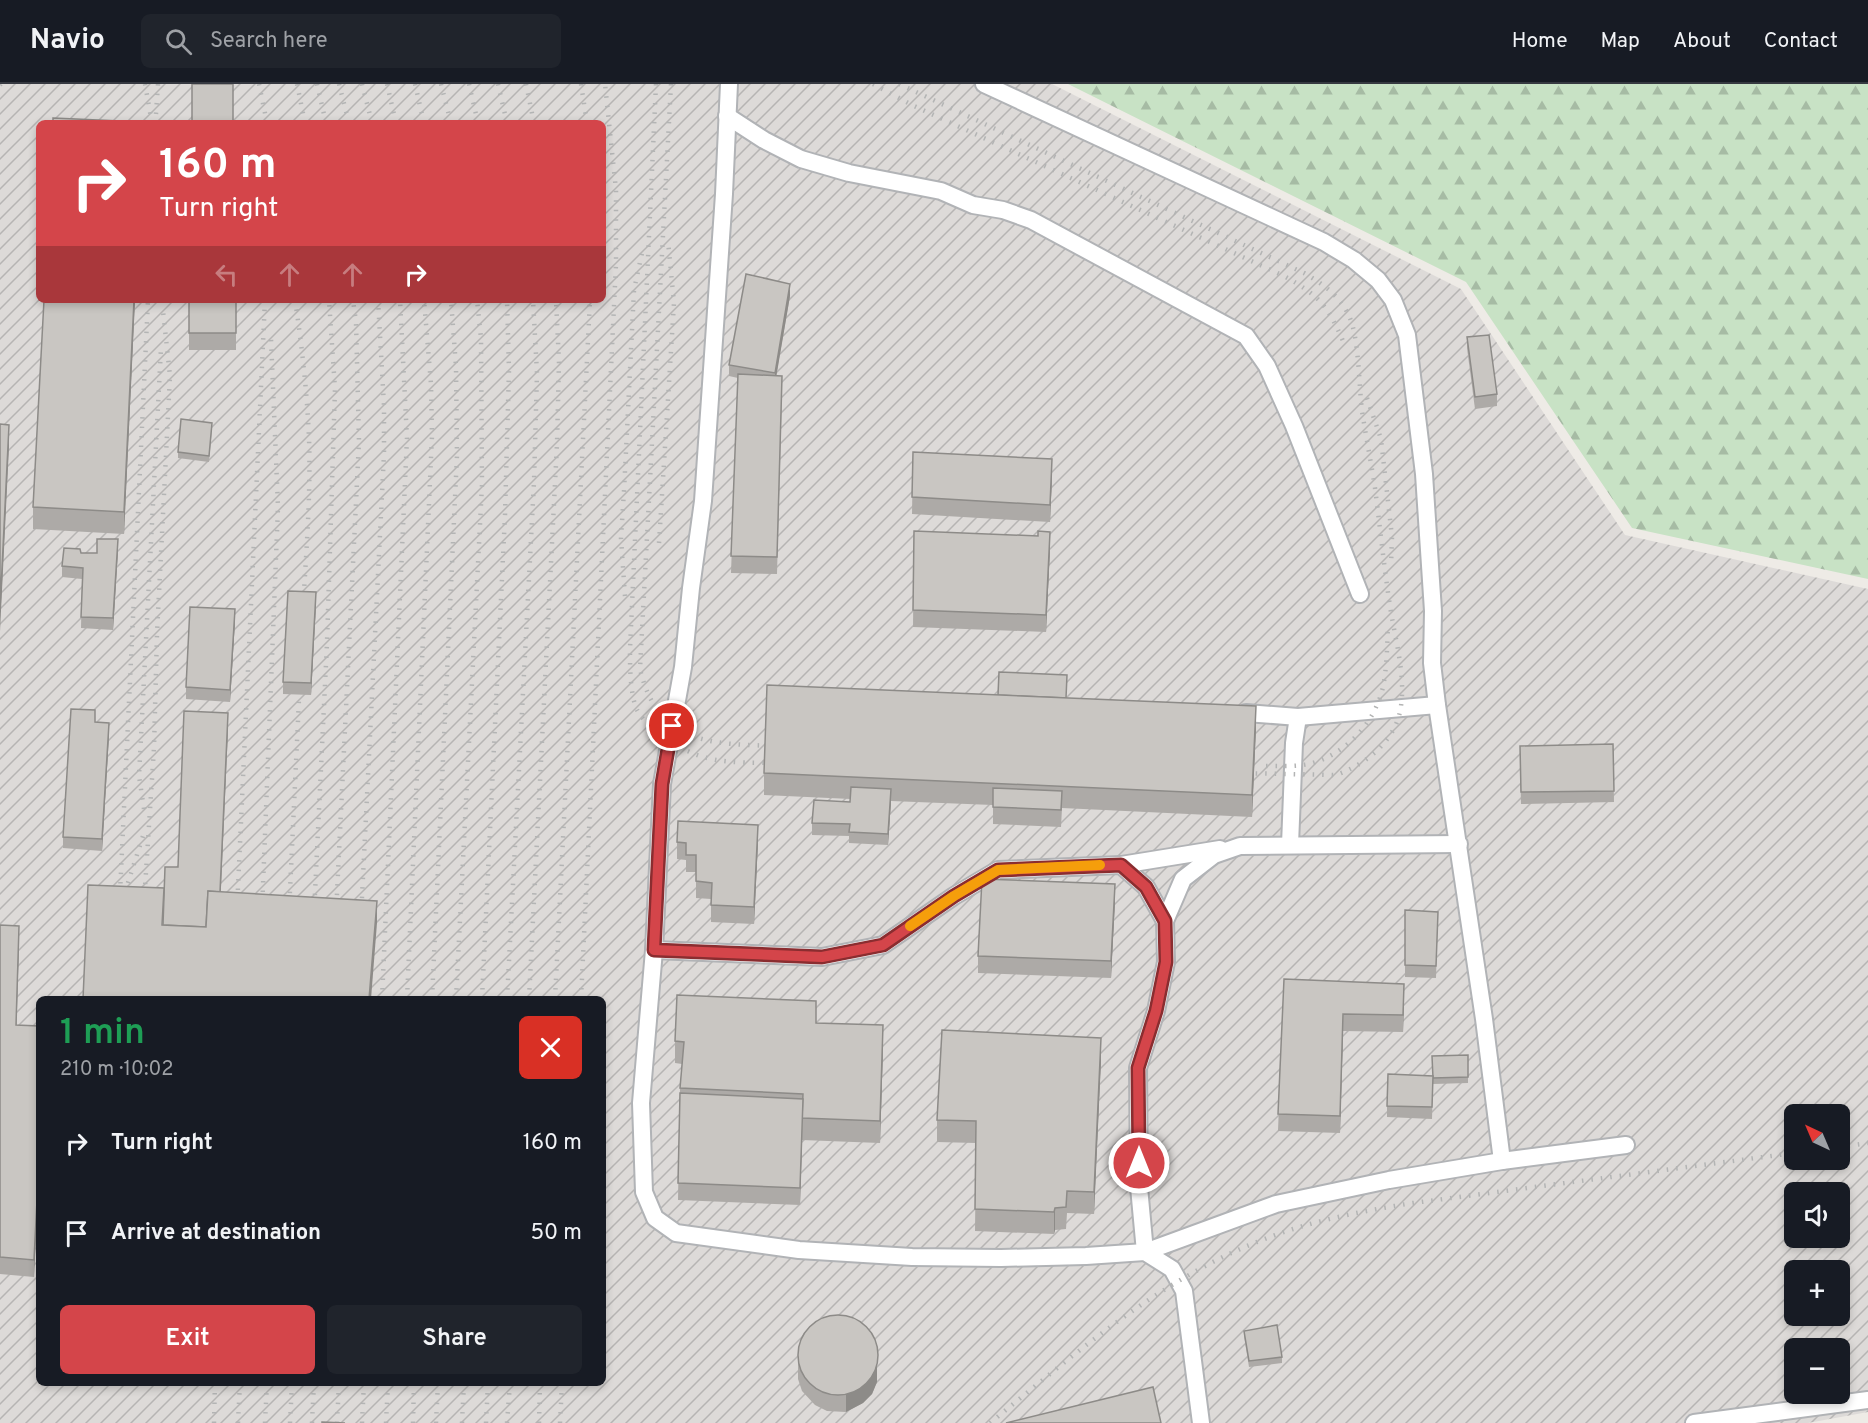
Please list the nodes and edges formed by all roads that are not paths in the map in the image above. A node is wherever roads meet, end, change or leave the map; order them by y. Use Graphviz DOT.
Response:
graph roads {
  1 [pos="729,84"];
  2 [pos="984,84"];
  3 [pos="727,116"];
  4 [pos="1360,594"];
  5 [pos="1437,705"];
  6 [pos="1246,712"];
  7 [pos="1298,717"];
  8 [pos="1290,844"];
  9 [pos="1458,844"];
  10 [pos="1240,846"];
  11 [pos="1121,865"];
  12 [pos="1165,921"];
  13 [pos="654,950"];
  14 [pos="1626,1145"];
  15 [pos="1502,1161"];
  16 [pos="1145,1252"];
  17 [pos="1868,1400"];
  18 [pos="1201,1423"];
  19 [pos="1694,1423"];
  1 -- 3 [label="lane"];
  2 -- 5 [label="lane"];
  3 -- 4 [label="lane"];
  3 -- 13 [label="lane"];
  5 -- 7 [label="lane"];
  5 -- 9 [label="lane"];
  6 -- 7 [label="lane"];
  7 -- 8 [label="lane"];
  8 -- 9 [label="lane"];
  8 -- 10 [label="lane"];
  9 -- 15 [label="lane"];
  10 -- 11 [label="lane"];
  10 -- 12 [label="lane"];
  11 -- 12 [label="lane"];
  11 -- 13 [label="lane"];
  12 -- 16 [label="lane"];
  13 -- 16 [label="lane"];
  14 -- 15 [label="lane"];
  15 -- 16 [label="lane"];
  16 -- 18 [label="lane"];
  17 -- 19 [label="lane"];
}
